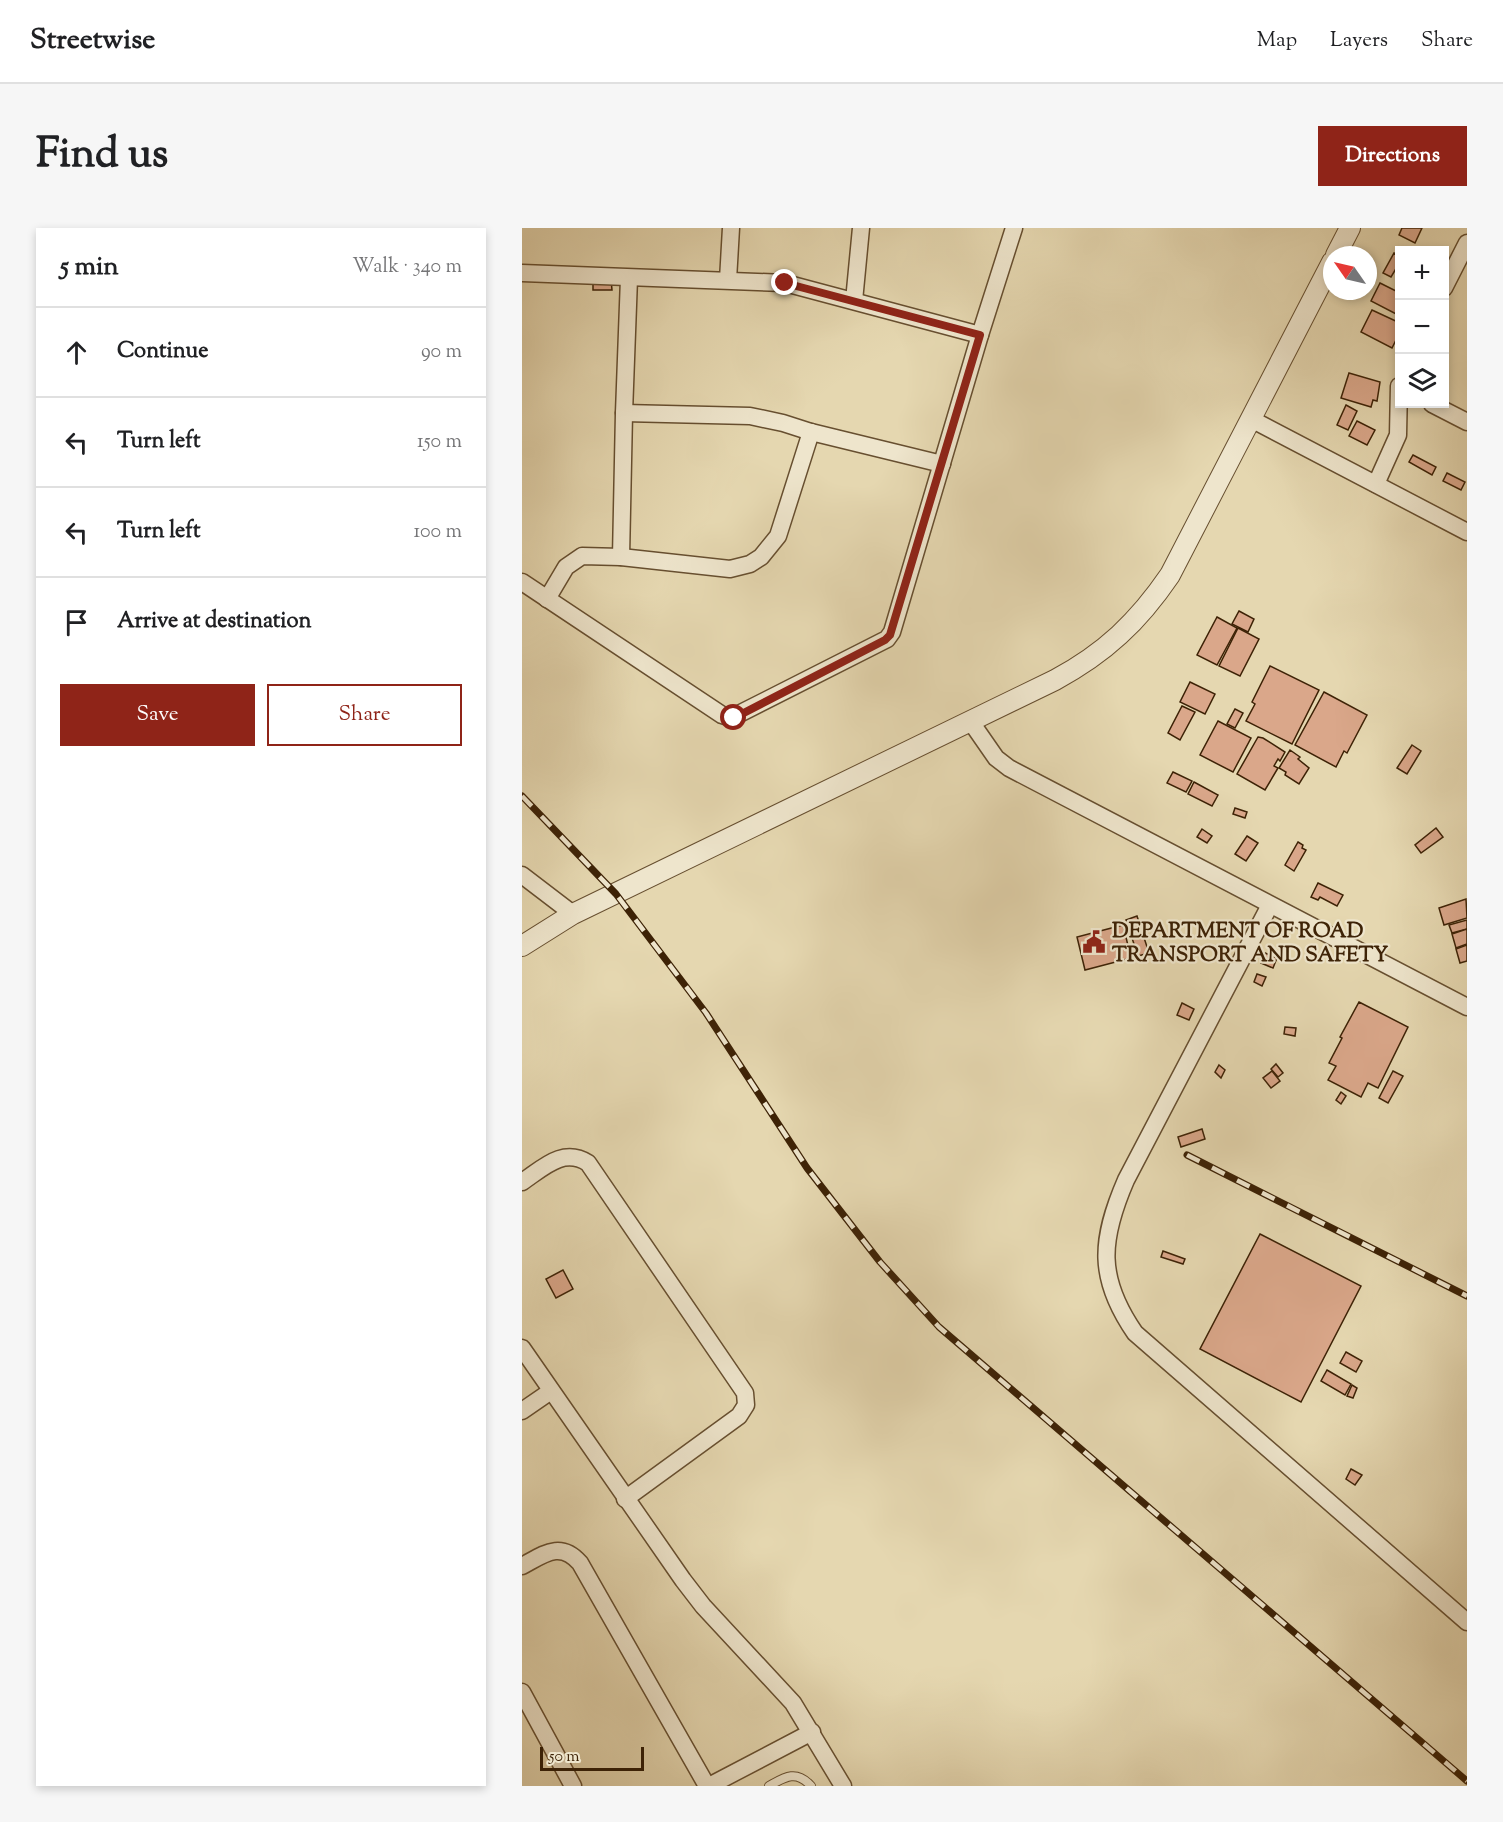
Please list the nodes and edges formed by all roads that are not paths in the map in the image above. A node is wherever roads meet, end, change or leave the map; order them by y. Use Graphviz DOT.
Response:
graph roads {
  1 [pos="731,228"];
  2 [pos="861,228"];
  3 [pos="1014,228"];
  4 [pos="1350,228"];
  5 [pos="1467,243"];
  6 [pos="1341,246"];
  7 [pos="1461,268"];
  8 [pos="522,273"];
  9 [pos="629,278"];
  10 [pos="1323,279"];
  11 [pos="728,280"];
  12 [pos="1449,282"];
  13 [pos="854,301"];
  14 [pos="980,335"];
  15 [pos="1399,408"];
  16 [pos="1440,408"];
  17 [pos="624,413"];
  18 [pos="1251,419"];
  19 [pos="1467,422"];
  20 [pos="811,432"];
  21 [pos="942,464"];
  22 [pos="1376,484"];
  23 [pos="1467,532"];
  24 [pos="621,557"];
  25 [pos="522,582"];
  26 [pos="547,599"];
  27 [pos="971,722"];
  28 [pos="522,875"];
  29 [pos="1270,905"];
  30 [pos="573,914"];
  31 [pos="522,946"];
  32 [pos="1467,1007"];
  33 [pos="522,1182"];
  34 [pos="522,1348"];
  35 [pos="551,1391"];
  36 [pos="522,1411"];
  37 [pos="625,1499"];
  38 [pos="522,1566"];
  39 [pos="1467,1622"];
  40 [pos="522,1692"];
  41 [pos="812,1732"];
  42 [pos="573,1786"];
  43 [pos="708,1786"];
  44 [pos="770,1786"];
  45 [pos="811,1786"];
  46 [pos="843,1786"];
  1 -- 11 [label="street"];
  2 -- 13 [label="street"];
  3 -- 14 [label="street"];
  4 -- 6 [label="street"];
  5 -- 7 [label="street"];
  7 -- 12 [label="street"];
  8 -- 9 [label="street"];
  9 -- 11 [label="street"];
  9 -- 17 [label="street"];
  10 -- 18 [label="street"];
  11 -- 13 [label="street"];
  13 -- 14 [label="street"];
  14 -- 21 [label="street"];
  15 -- 22 [label="street"];
  16 -- 19 [label="street"];
  17 -- 20 [label="street"];
  17 -- 24 [label="street"];
  18 -- 22 [label="street"];
  18 -- 27 [label="street"];
  20 -- 21 [label="street"];
  20 -- 24 [label="street"];
  21 -- 26 [label="street"];
  22 -- 23 [label="street"];
  24 -- 26 [label="street"];
  25 -- 26 [label="street"];
  27 -- 29 [label="street"];
  27 -- 30 [label="street"];
  28 -- 30 [label="street"];
  29 -- 32 [label="street"];
  29 -- 39 [label="street"];
  30 -- 31 [label="street"];
  33 -- 37 [label="street"];
  34 -- 35 [label="street"];
  35 -- 36 [label="street"];
  35 -- 37 [label="street"];
  37 -- 41 [label="street"];
  38 -- 43 [label="street"];
  40 -- 42 [label="street"];
  41 -- 43 [label="street"];
  41 -- 46 [label="street"];
  44 -- 45 [label="lane"];
}
